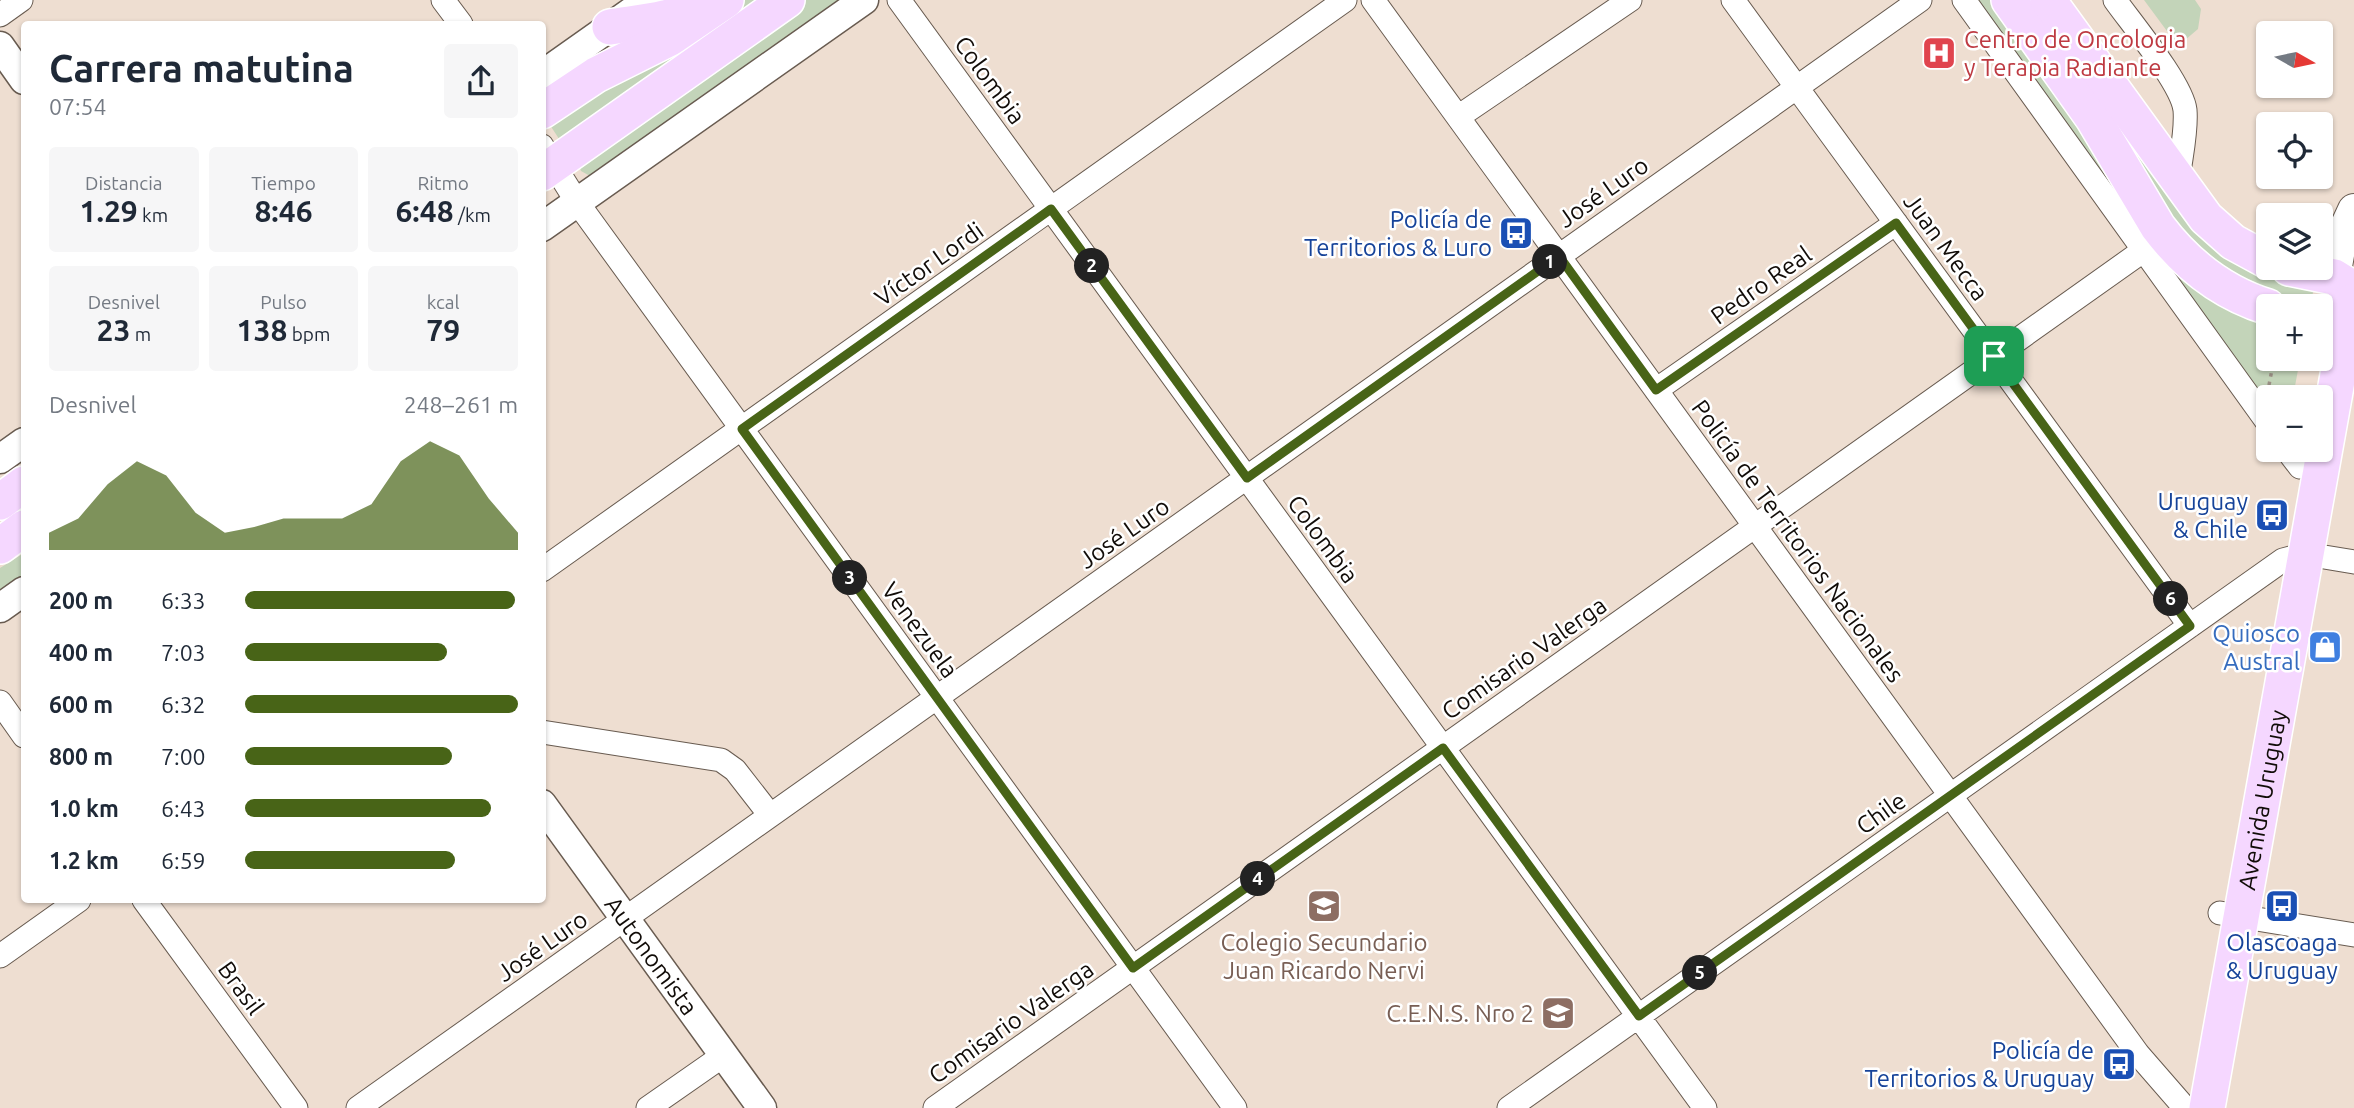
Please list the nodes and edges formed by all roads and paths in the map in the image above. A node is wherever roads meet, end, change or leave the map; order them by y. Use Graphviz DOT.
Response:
graph roads {
  1 [pos="21,0"];
  2 [pos="443,0"];
  3 [pos="648,0"];
  4 [pos="704,0"];
  5 [pos="726,0"];
  6 [pos="787,0"];
  7 [pos="864,0"];
  8 [pos="899,0"];
  9 [pos="1345,0"];
  10 [pos="1373,0"];
  11 [pos="1630,0"];
  12 [pos="1733,0"];
  13 [pos="1920,0"];
  14 [pos="1964,0"];
  15 [pos="2009,0"];
  16 [pos="2048,0"];
  17 [pos="2115,0"];
  18 [pos="0,15"];
  19 [pos="459,21"];
  20 [pos="610,27"];
  21 [pos="3,55"];
  22 [pos="546,72"];
  23 [pos="21,76"];
  24 [pos="1797,87"];
  25 [pos="546,108"];
  26 [pos="1458,117"];
  27 [pos="546,162"];
  28 [pos="2178,181"];
  29 [pos="577,202"];
  30 [pos="1051,209"];
  31 [pos="2354,210"];
  32 [pos="1896,223"];
  33 [pos="546,224"];
  34 [pos="2144,250"];
  35 [pos="2256,255"];
  36 [pos="1559,256"];
  37 [pos="2302,280"];
  38 [pos="2256,303"];
  39 [pos="2334,308"];
  40 [pos="1994,356"];
  41 [pos="1656,390"];
  42 [pos="2256,406"];
  43 [pos="742,429"];
  44 [pos="21,444"];
  45 [pos="0,459"];
  46 [pos="2297,462"];
  47 [pos="1247,478"];
  48 [pos="21,486"];
  49 [pos="0,502"];
  50 [pos="1755,526"];
  51 [pos="21,530"];
  52 [pos="0,546"];
  53 [pos="21,547"];
  54 [pos="2294,557"];
  55 [pos="0,562"];
  56 [pos="2354,562"];
  57 [pos="546,567"];
  58 [pos="21,593"];
  59 [pos="0,608"];
  60 [pos="2190,626"];
  61 [pos="937,697"];
  62 [pos="0,702"];
  63 [pos="21,732"];
  64 [pos="546,733"];
  65 [pos="1443,748"];
  66 [pos="1950,796"];
  67 [pos="546,810"];
  68 [pos="771,816"];
  69 [pos="75,903"];
  70 [pos="146,903"];
  71 [pos="2230,915"];
  72 [pos="625,919"];
  73 [pos="2354,935"];
  74 [pos="0,956"];
  75 [pos="1133,968"];
  76 [pos="1639,1016"];
  77 [pos="724,1055"];
  78 [pos="296,1108"];
  79 [pos="358,1108"];
  80 [pos="648,1108"];
  81 [pos="762,1108"];
  82 [pos="935,1108"];
  83 [pos="1235,1108"];
  84 [pos="1509,1108"];
  85 [pos="1705,1108"];
  86 [pos="2185,1108"];
  87 [pos="2207,1108"];
  1 -- 18 [label="street"];
  2 -- 19 [label="street"];
  3 -- 20 [label="street"];
  4 -- 20 [label="main road"];
  5 -- 25 [label="main road"];
  6 -- 27 [label="main road"];
  7 -- 29 [label="street"];
  8 -- 30 [label="street, Colombia"];
  9 -- 30 [label="street, Víctor Lordi"];
  10 -- 26 [label="street, Policía de Territorios Nacionales"];
  11 -- 26 [label="street"];
  12 -- 24 [label="street, Juan Mecca"];
  13 -- 24 [label="street, José Luro"];
  14 -- 34 [label="street"];
  15 -- 38 [label="main road"];
  16 -- 28 [label="main road"];
  17 -- 28 [label="street"];
  20 -- 22 [label="street"];
  21 -- 23 [label="street"];
  24 -- 32 [label="street, Juan Mecca"];
  24 -- 36 [label="street, José Luro"];
  26 -- 36 [label="street, Policía de Territorios Nacionales"];
  27 -- 29 [label="street, Venezuela"];
  28 -- 35 [label="main road"];
  29 -- 33 [label="street"];
  29 -- 43 [label="street, Venezuela"];
  30 -- 43 [label="street, Víctor Lordi"];
  30 -- 47 [label="street, Colombia"];
  31 -- 39 [label="main road, Avenida Uruguay"];
  32 -- 40 [label="street, Juan Mecca"];
  32 -- 41 [label="street, Pedro Real"];
  34 -- 40 [label="street, Comisario Valerga"];
  34 -- 42 [label="street"];
  36 -- 41 [label="street, Policía de Territorios Nacionales"];
  36 -- 47 [label="street, José Luro"];
  37 -- 39 [label="main road"];
  39 -- 54 [label="main road, Avenida Uruguay"];
  40 -- 50 [label="street, Comisario Valerga"];
  40 -- 60 [label="street, Juan Mecca"];
  41 -- 50 [label="street, Policía de Territorios Nacionales"];
  43 -- 57 [label="street, Víctor Lordi"];
  43 -- 61 [label="street, Venezuela"];
  44 -- 45 [label="street"];
  46 -- 54 [label="main road, Avenida Uruguay"];
  47 -- 61 [label="street, José Luro"];
  47 -- 65 [label="street, Colombia"];
  48 -- 49 [label="main road"];
  50 -- 65 [label="street, Comisario Valerga"];
  50 -- 66 [label="street, Policía de Territorios Nacionales"];
  51 -- 52 [label="main road"];
  53 -- 55 [label="main road"];
  54 -- 56 [label="street"];
  54 -- 60 [label="street, Chile"];
  54 -- 71 [label="main road, Avenida Uruguay"];
  58 -- 59 [label="street"];
  60 -- 66 [label="street, Chile"];
  61 -- 68 [label="street, José Luro"];
  61 -- 75 [label="street, Venezuela"];
  62 -- 63 [label="street"];
  64 -- 68 [label="street"];
  65 -- 75 [label="street, Comisario Valerga"];
  65 -- 76 [label="street, Colombia"];
  66 -- 76 [label="street, Chile"];
  66 -- 86 [label="street, Policía de Territorios Nacionales"];
  67 -- 72 [label="street, Autonomista"];
  68 -- 72 [label="street, José Luro"];
  69 -- 74 [label="street"];
  70 -- 78 [label="street, Brasil"];
  71 -- 73 [label="street"];
  71 -- 86 [label="main road, Avenida Uruguay"];
  71 -- 87 [label="main road, Avenida Uruguay"];
  72 -- 77 [label="street, Autonomista"];
  72 -- 79 [label="street, José Luro"];
  75 -- 82 [label="street, Comisario Valerga"];
  75 -- 83 [label="street, Venezuela"];
  76 -- 84 [label="street, Chile"];
  76 -- 85 [label="street, Colombia"];
  77 -- 80 [label="street"];
  77 -- 81 [label="street, Autonomista"];
}
